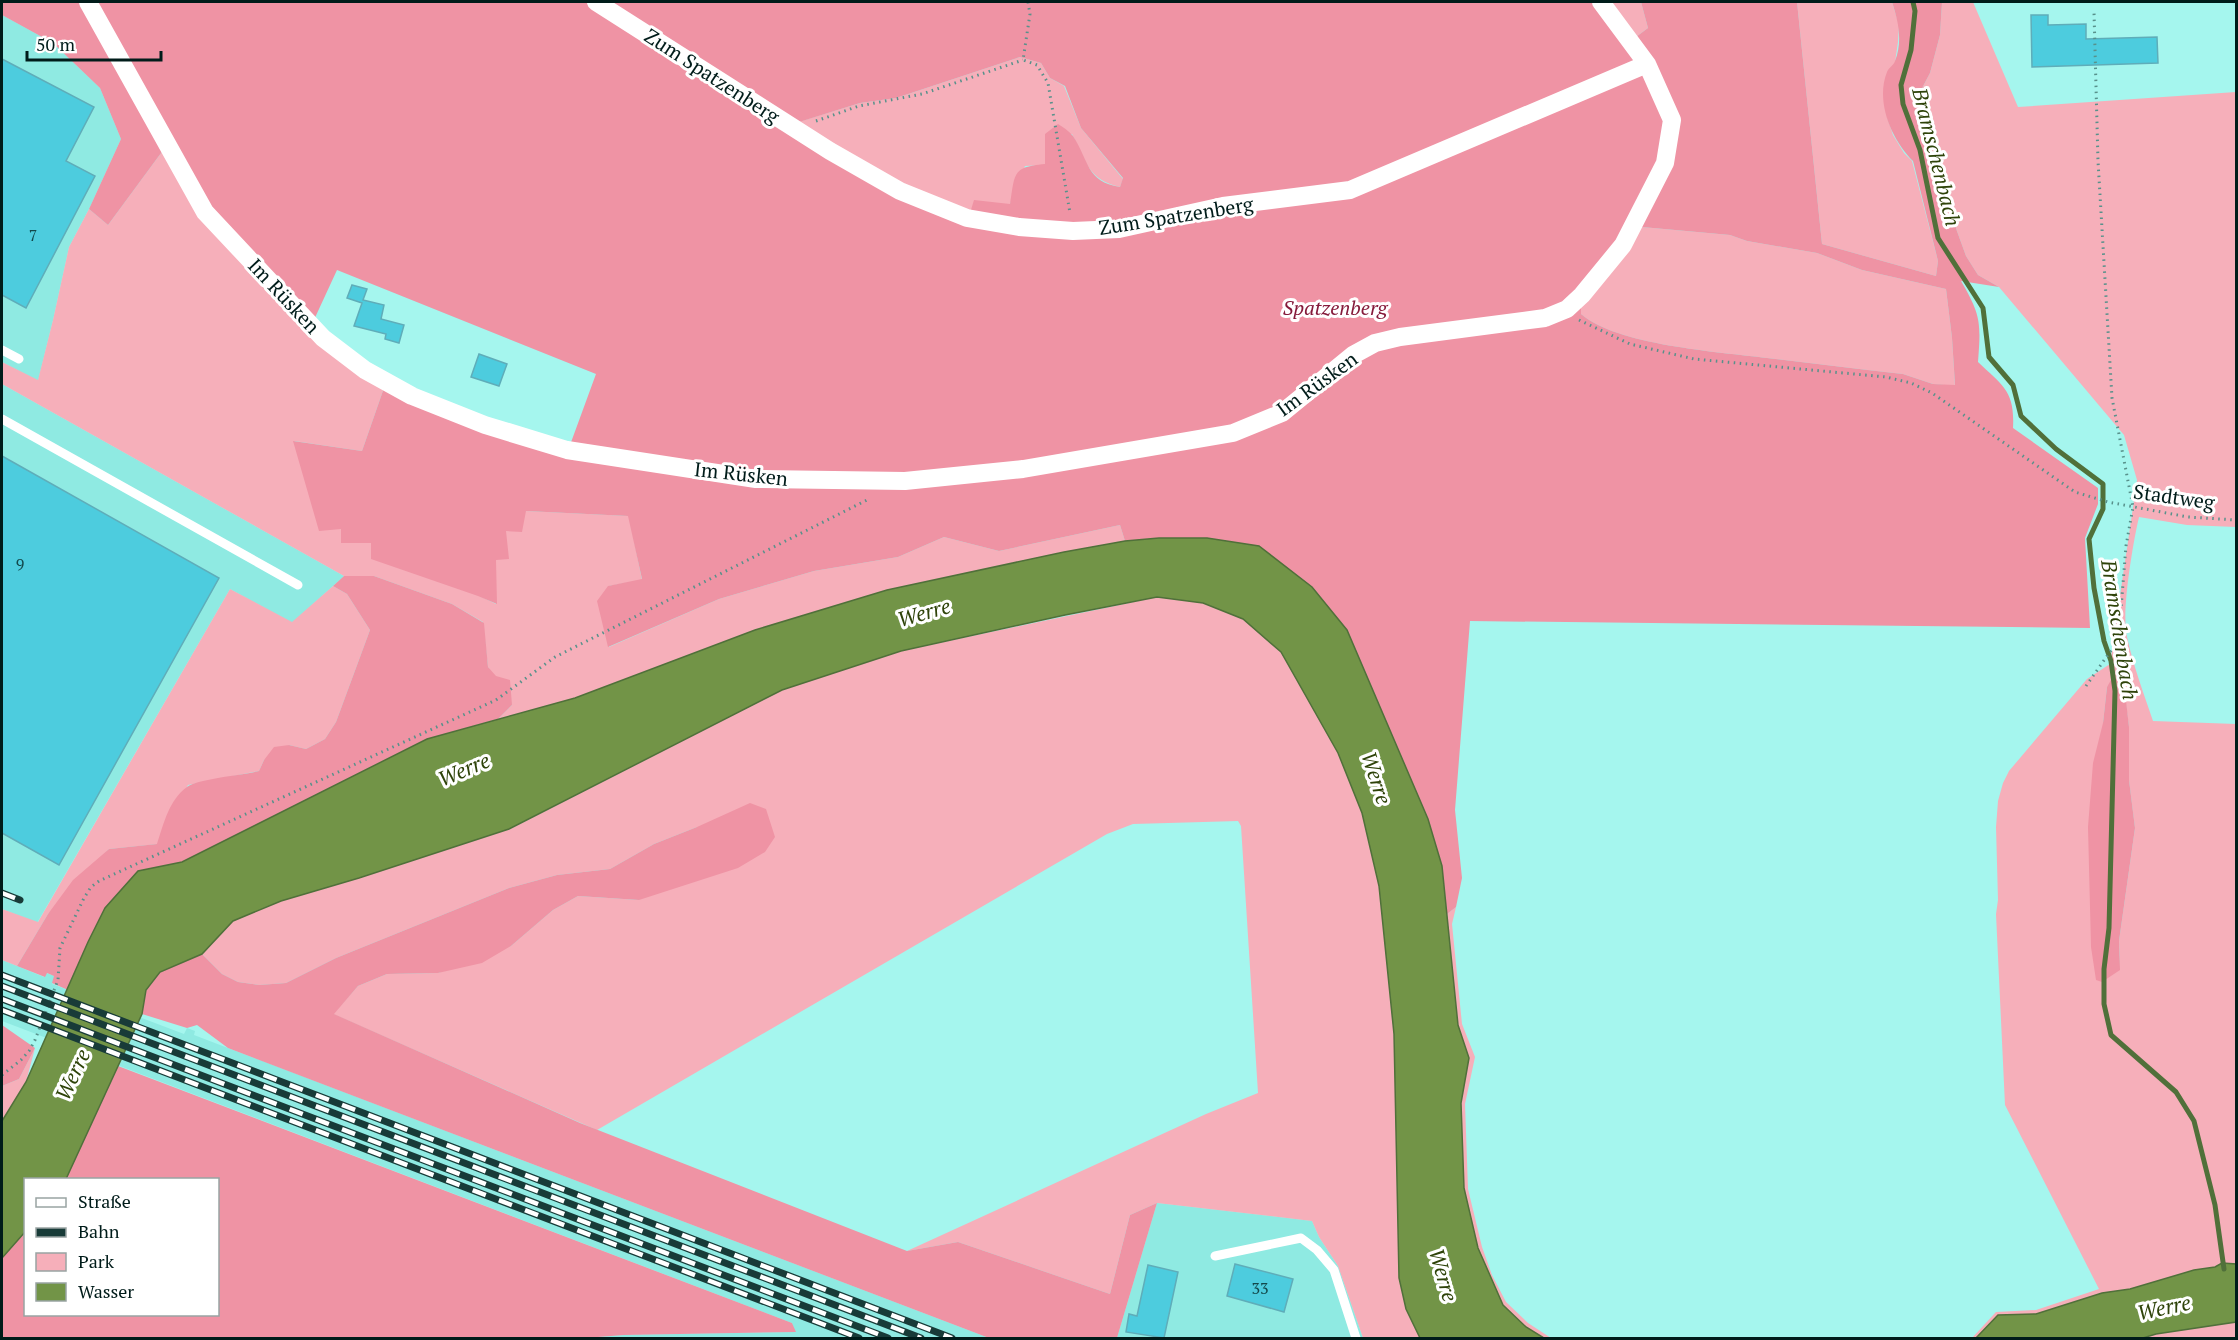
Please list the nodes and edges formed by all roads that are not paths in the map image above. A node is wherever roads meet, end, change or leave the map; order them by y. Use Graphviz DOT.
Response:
graph roads {
  1 [pos="88,2"];
  2 [pos="596,2"];
  3 [pos="1601,2"];
  4 [pos="1647,64"];
  5 [pos="2,350"];
  6 [pos="19,359"];
  7 [pos="2,419"];
  8 [pos="298,585"];
  9 [pos="1215,1256"];
  10 [pos="1356,1338"];
  1 -- 4 [label="street, Im Rüsken"];
  2 -- 4 [label="street, Zum Spatzenberg"];
  3 -- 4 [label="street"];
  5 -- 6 [label="lane"];
  7 -- 8 [label="lane"];
  9 -- 10 [label="lane"];
}
